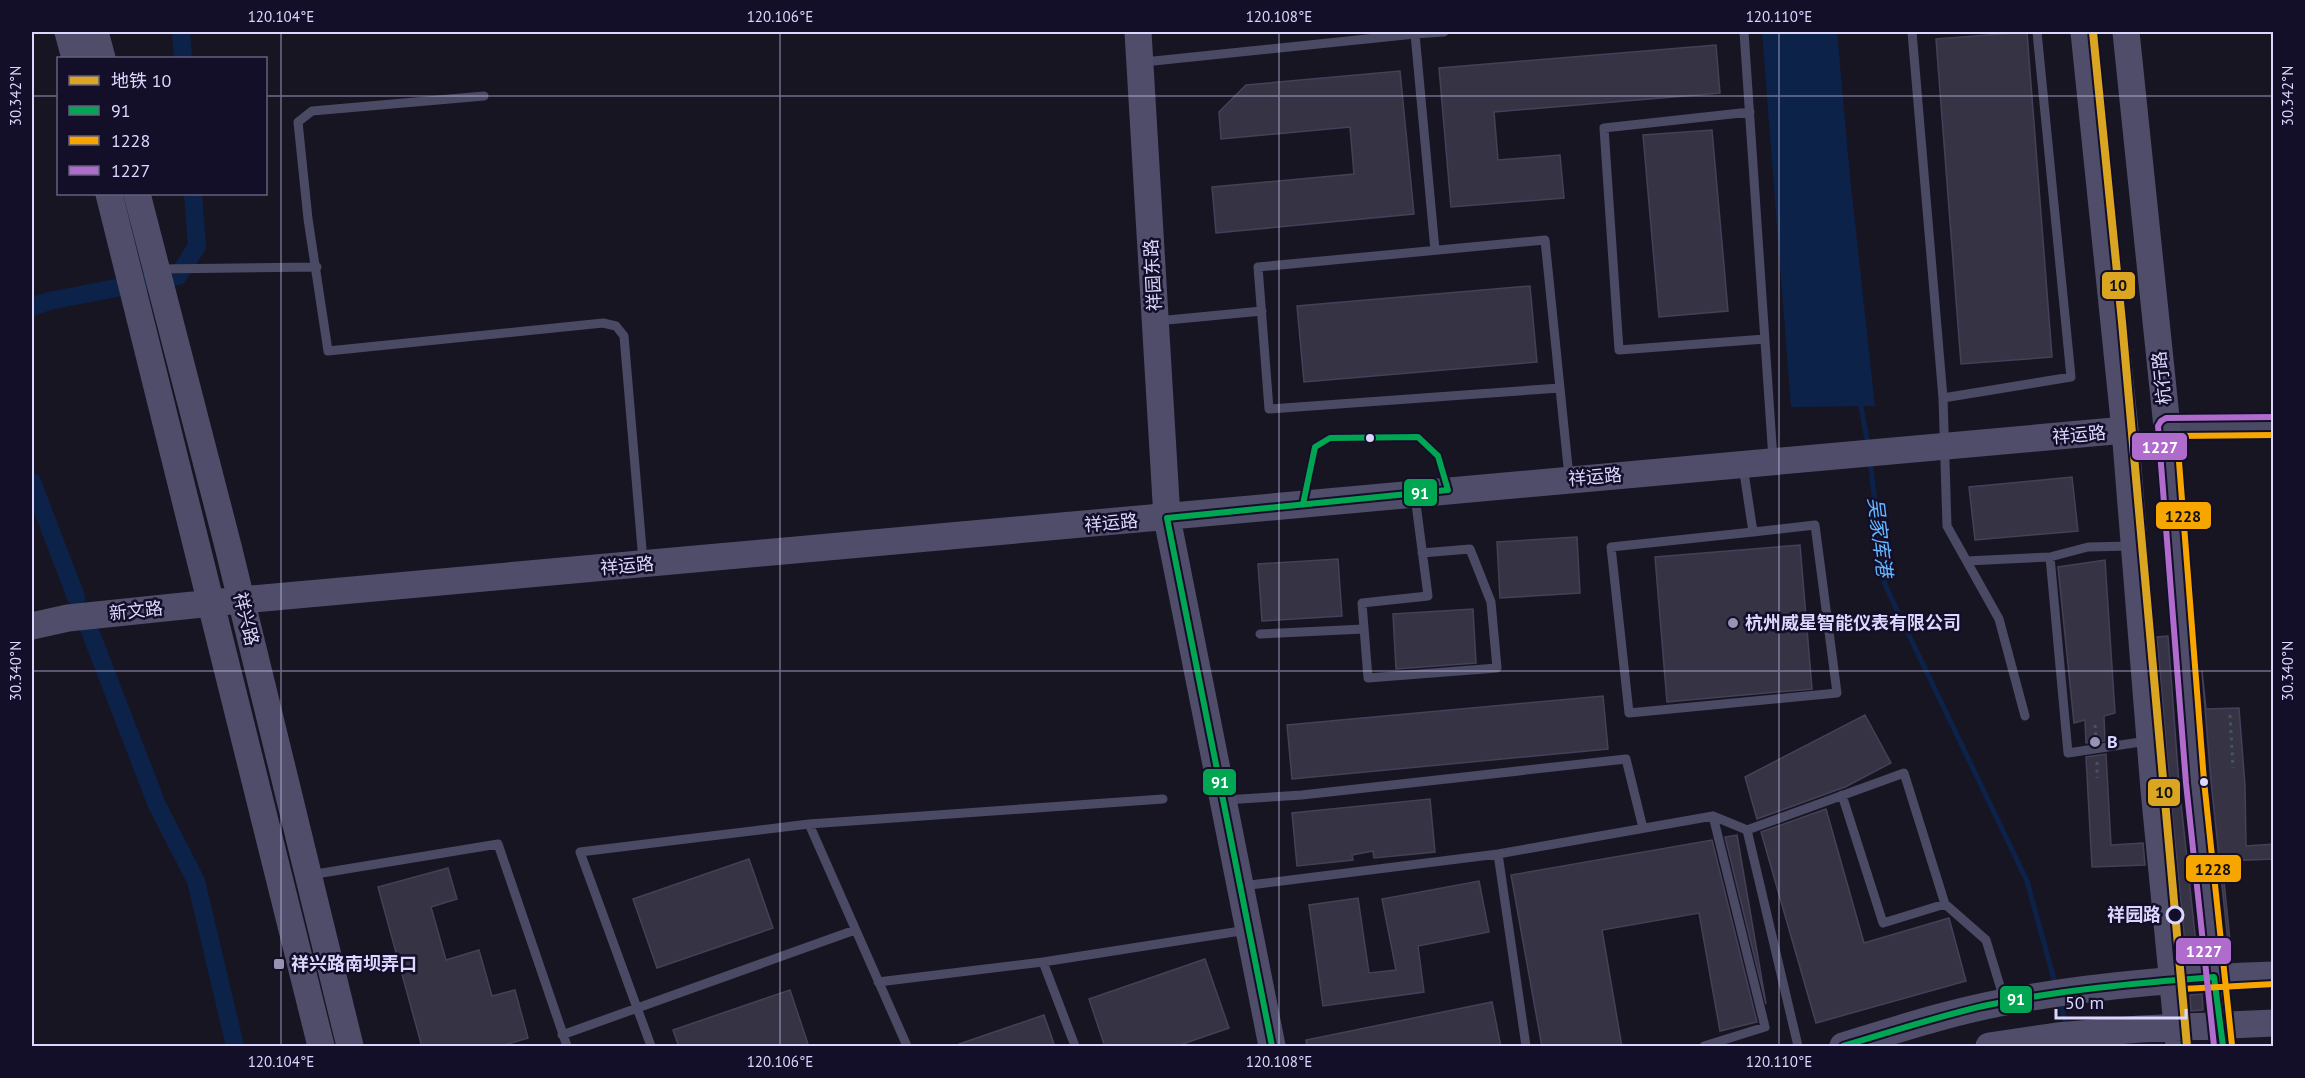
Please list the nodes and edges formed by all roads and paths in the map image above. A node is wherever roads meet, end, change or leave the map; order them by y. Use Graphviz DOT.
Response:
graph roads {
  1 [pos="68,32"];
  2 [pos="95,32"];
  3 [pos="1138,32"];
  4 [pos="1444,32"];
  5 [pos="1744,32"];
  6 [pos="1912,32"];
  7 [pos="2037,32"];
  8 [pos="2085,32"];
  9 [pos="2126,32"];
  10 [pos="1414,33"];
  11 [pos="75,57"];
  12 [pos="102,57"];
  13 [pos="1140,63"];
  14 [pos="484,96"];
  15 [pos="1750,112"];
  16 [pos="109,195"];
  17 [pos="137,195"];
  18 [pos="1436,250"];
  19 [pos="317,267"];
  20 [pos="156,269"];
  21 [pos="1262,311"];
  22 [pos="1156,321"];
  23 [pos="1765,339"];
  24 [pos="1560,388"];
  25 [pos="1943,398"];
  26 [pos="2274,426"];
  27 [pos="2167,427"];
  28 [pos="2125,430"];
  29 [pos="1774,461"];
  30 [pos="1743,464"];
  31 [pos="1569,479"];
  32 [pos="1448,490"];
  33 [pos="1414,494"];
  34 [pos="1303,504"];
  35 [pos="1167,518"];
  36 [pos="1753,532"];
  37 [pos="2134,546"];
  38 [pos="1422,552"];
  39 [pos="2050,557"];
  40 [pos="1967,561"];
  41 [pos="643,564"];
  42 [pos="241,600"];
  43 [pos="212,603"];
  44 [pos="32,626"];
  45 [pos="1364,628"];
  46 [pos="1260,634"];
  47 [pos="2230,715"];
  48 [pos="2025,716"];
  49 [pos="2150,741"];
  50 [pos="2233,768"];
  51 [pos="1842,795"];
  52 [pos="1163,799"];
  53 [pos="1223,800"];
  54 [pos="1713,816"];
  55 [pos="809,824"];
  56 [pos="1643,828"];
  57 [pos="1747,830"];
  58 [pos="1498,854"];
  59 [pos="308,876"];
  60 [pos="1240,886"];
  61 [pos="1945,904"];
  62 [pos="1248,929"];
  63 [pos="855,930"];
  64 [pos="1043,962"];
  65 [pos="2274,975"];
  66 [pos="2214,976"];
  67 [pos="2173,980"];
  68 [pos="878,982"];
  69 [pos="2004,1002"];
  70 [pos="2274,1023"];
  71 [pos="562,1035"];
  72 [pos="2178,1036"];
  73 [pos="2222,1036"];
  74 [pos="903,1046"];
  75 [pos="321,1047"];
  76 [pos="350,1047"];
  77 [pos="567,1047"];
  78 [pos="651,1047"];
  79 [pos="1075,1047"];
  80 [pos="1272,1047"];
  81 [pos="1526,1047"];
  82 [pos="1704,1047"];
  83 [pos="1797,1047"];
  84 [pos="1843,1047"];
  85 [pos="1989,1047"];
  1 -- 11 [label="street"];
  2 -- 12 [label="street"];
  3 -- 13 [label="street, 祥园东路"];
  4 -- 10 [label="lane"];
  5 -- 15 [label="lane"];
  6 -- 25 [label="lane"];
  7 -- 25 [label="lane"];
  8 -- 28 [label="street"];
  9 -- 27 [label="street, 杭行路"];
  10 -- 13 [label="lane"];
  10 -- 18 [label="lane"];
  13 -- 22 [label="street, 祥园东路"];
  14 -- 19 [label="lane"];
  15 -- 23 [label="lane"];
  15 -- 23 [label="lane"];
  16 -- 43 [label="street, 祥兴路"];
  17 -- 20 [label="street, 祥兴路"];
  18 -- 21 [label="lane"];
  18 -- 24 [label="lane"];
  19 -- 20 [label="lane"];
  19 -- 41 [label="lane"];
  20 -- 42 [label="street, 祥兴路"];
  21 -- 22 [label="lane"];
  21 -- 24 [label="lane"];
  22 -- 35 [label="street, 祥园东路"];
  23 -- 29 [label="lane"];
  24 -- 31 [label="lane"];
  25 -- 40 [label="lane"];
  26 -- 27 [label="street"];
  27 -- 66 [label="street, 杭行路"];
  28 -- 29 [label="street, 祥运路"];
  28 -- 37 [label="street"];
  29 -- 30 [label="street, 祥运路"];
  30 -- 31 [label="street, 祥运路"];
  30 -- 36 [label="lane"];
  31 -- 32 [label="street, 祥运路"];
  32 -- 33 [label="street, 祥运路"];
  32 -- 34 [label="lane"];
  33 -- 34 [label="street, 祥运路"];
  33 -- 38 [label="lane"];
  34 -- 35 [label="street, 祥运路"];
  35 -- 41 [label="street, 祥运路"];
  35 -- 53 [label="street, 祥园东路"];
  36 -- 36 [label="lane"];
  37 -- 39 [label="lane"];
  37 -- 49 [label="street"];
  38 -- 45 [label="lane"];
  38 -- 45 [label="lane"];
  39 -- 40 [label="lane"];
  39 -- 49 [label="lane"];
  40 -- 48 [label="lane"];
  41 -- 42 [label="street, 祥运路"];
  42 -- 43 [label="street, 新文路"];
  42 -- 59 [label="street, 祥兴路"];
  43 -- 44 [label="street, 新文路"];
  43 -- 75 [label="street, 祥兴路"];
  45 -- 46 [label="lane"];
  47 -- 50 [label="path"];
  49 -- 67 [label="street"];
  51 -- 57 [label="lane"];
  51 -- 61 [label="lane"];
  51 -- 61 [label="lane"];
  52 -- 55 [label="lane"];
  53 -- 56 [label="lane"];
  53 -- 60 [label="street, 祥园东路"];
  54 -- 56 [label="lane"];
  54 -- 57 [label="lane"];
  54 -- 82 [label="lane"];
  55 -- 63 [label="lane"];
  55 -- 78 [label="lane"];
  56 -- 58 [label="lane"];
  57 -- 83 [label="lane"];
  58 -- 60 [label="lane"];
  58 -- 81 [label="lane"];
  59 -- 71 [label="lane"];
  59 -- 76 [label="street, 祥兴路"];
  60 -- 62 [label="street, 祥园东路"];
  61 -- 69 [label="lane"];
  62 -- 64 [label="lane"];
  62 -- 80 [label="street, 祥园东路"];
  63 -- 68 [label="lane"];
  63 -- 71 [label="lane"];
  64 -- 68 [label="lane"];
  64 -- 79 [label="lane"];
  65 -- 66 [label="street"];
  66 -- 67 [label="street"];
  66 -- 73 [label="street, 杭行路"];
  67 -- 69 [label="street"];
  67 -- 72 [label="street"];
  68 -- 74 [label="lane"];
  69 -- 84 [label="street"];
  70 -- 73 [label="street"];
  71 -- 77 [label="lane"];
  72 -- 73 [label="street"];
  72 -- 85 [label="street"];
}
